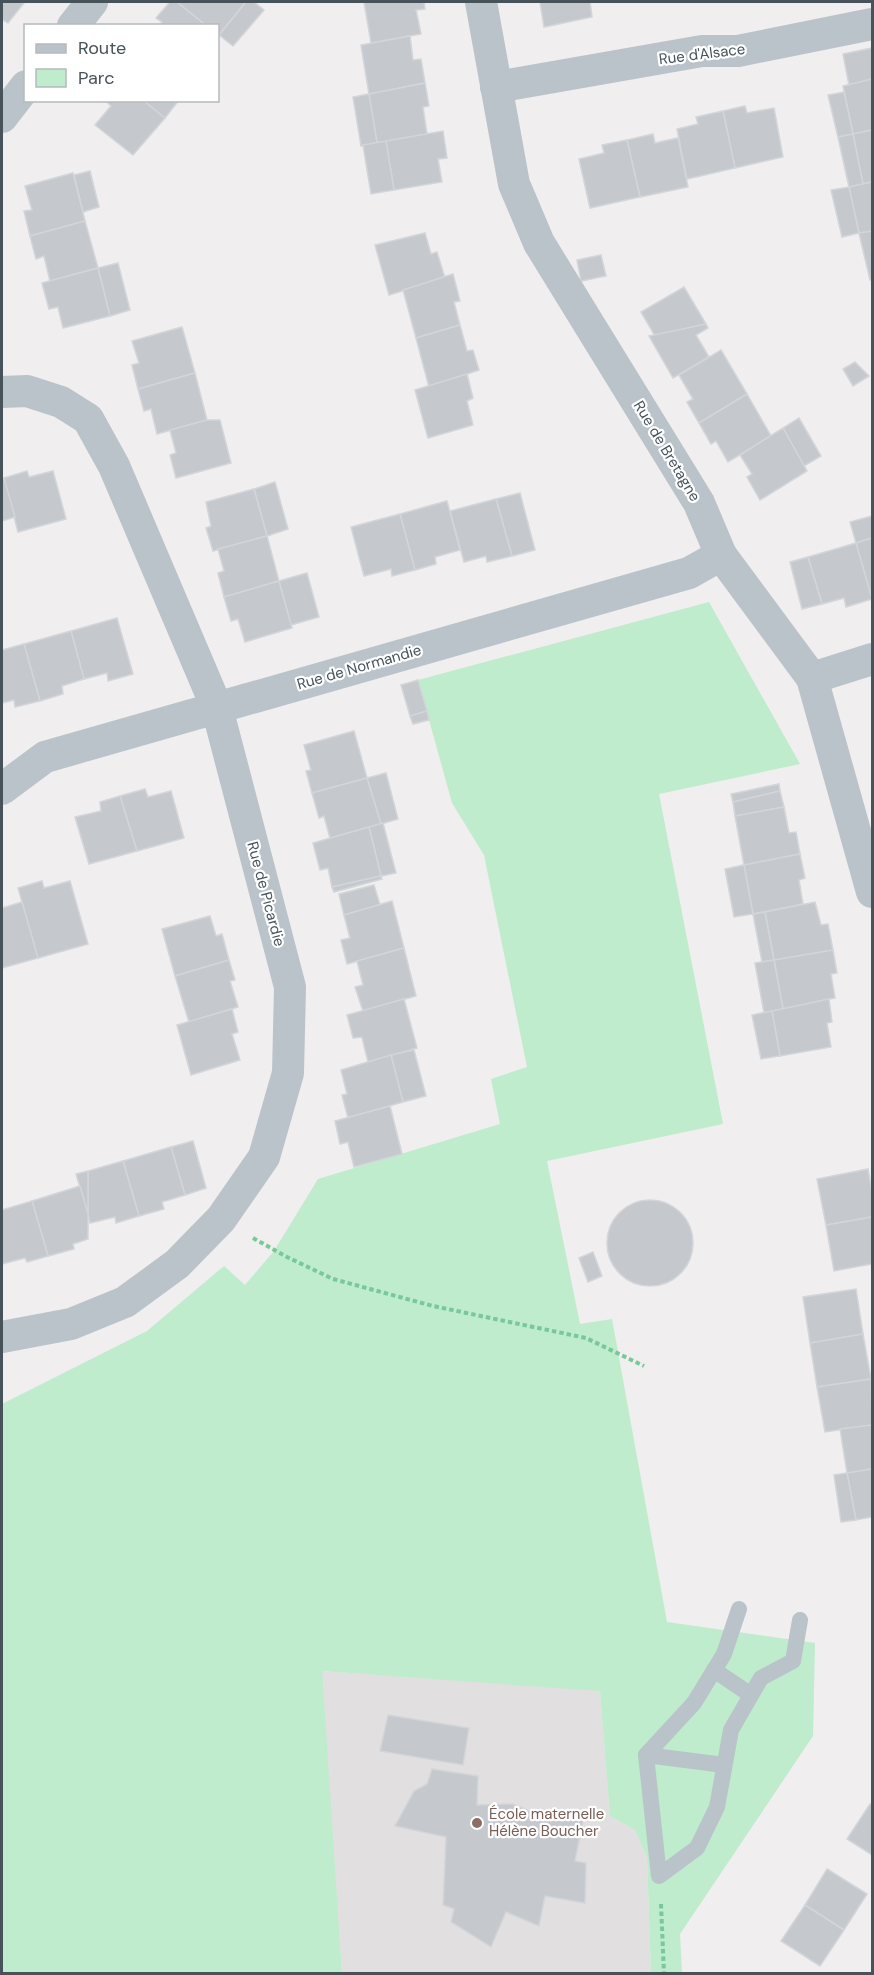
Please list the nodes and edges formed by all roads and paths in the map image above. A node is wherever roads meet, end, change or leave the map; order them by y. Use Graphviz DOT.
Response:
graph roads {
  1 [pos="92,2"];
  2 [pos="481,2"];
  3 [pos="75,24"];
  4 [pos="873,24"];
  5 [pos="496,87"];
  6 [pos="24,89"];
  7 [pos="2,117"];
  8 [pos="2,392"];
  9 [pos="721,555"];
  10 [pos="873,659"];
  11 [pos="812,678"];
  12 [pos="217,708"];
  13 [pos="2,789"];
  14 [pos="873,892"];
  15 [pos="221,1220"];
  16 [pos="2,1337"];
  17 [pos="644,1366"];
  18 [pos="739,1609"];
  19 [pos="800,1620"];
  20 [pos="714,1670"];
  21 [pos="751,1695"];
  22 [pos="646,1755"];
  23 [pos="724,1765"];
  24 [pos="659,1876"];
  25 [pos="664,1974"];
  1 -- 3 [label="street"];
  2 -- 5 [label="street, Rue de Bretagne"];
  4 -- 5 [label="street, Rue d'Alsace"];
  5 -- 9 [label="street, Rue de Bretagne"];
  6 -- 7 [label="street"];
  8 -- 12 [label="street, Rue de Picardie"];
  9 -- 11 [label="street, Rue de Bretagne"];
  9 -- 12 [label="street, Rue de Normandie"];
  10 -- 11 [label="street"];
  11 -- 14 [label="street, Rue de Bretagne"];
  12 -- 13 [label="street, Rue de Normandie"];
  12 -- 15 [label="street, Rue de Picardie"];
  15 -- 16 [label="street, Rue de Picardie"];
  15 -- 17 [label="path"];
  18 -- 20 [label="lane"];
  19 -- 21 [label="lane"];
  20 -- 21 [label="lane"];
  20 -- 22 [label="lane"];
  21 -- 23 [label="lane"];
  22 -- 23 [label="lane"];
  22 -- 24 [label="lane"];
  23 -- 24 [label="lane"];
  24 -- 25 [label="path"];
}
